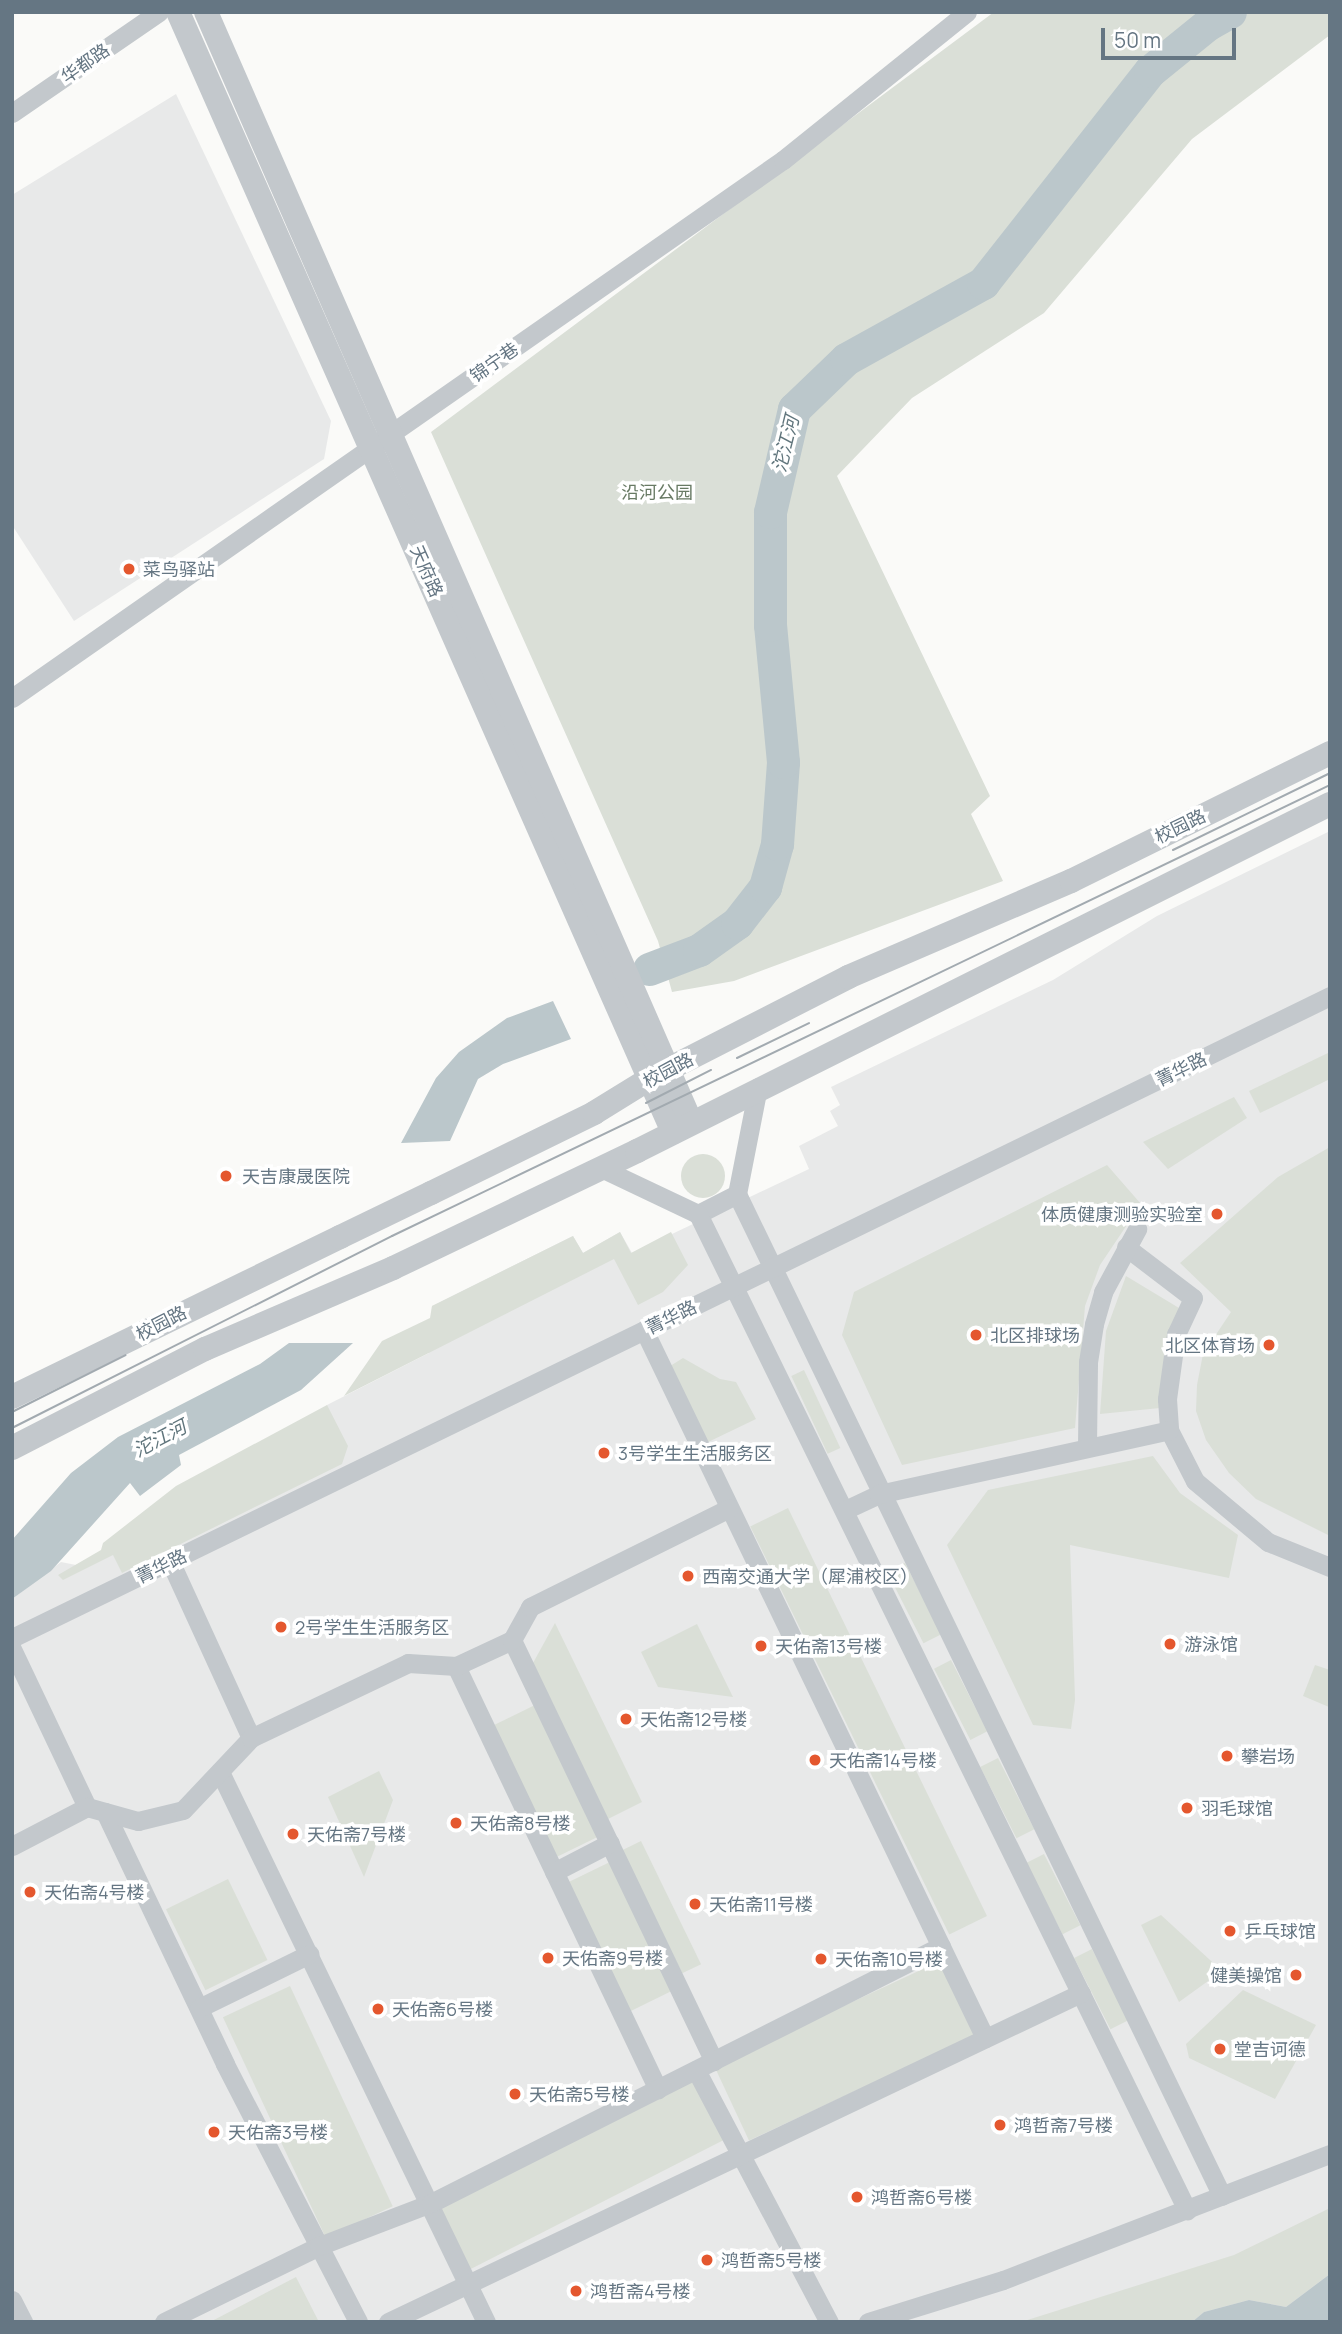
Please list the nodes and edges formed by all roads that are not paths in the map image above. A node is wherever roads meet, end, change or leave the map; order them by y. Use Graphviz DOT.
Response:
graph roads {
  1 [pos="159,12"];
  2 [pos="178,12"];
  3 [pos="206,12"];
  4 [pos="967,12"];
  5 [pos="12,113"];
  6 [pos="381,441"];
  7 [pos="12,698"];
  8 [pos="1330,753"];
  9 [pos="1330,804"];
  10 [pos="1330,996"];
  11 [pos="659,1074"];
  12 [pos="758,1087"];
  13 [pos="682,1127"];
  14 [pos="601,1168"];
  15 [pos="737,1194"];
  16 [pos="698,1214"];
  17 [pos="1137,1229"];
  18 [pos="1126,1247"];
  19 [pos="774,1267"];
  20 [pos="733,1287"];
  21 [pos="644,1330"];
  22 [pos="12,1397"];
  23 [pos="1169,1430"];
  24 [pos="1087,1446"];
  25 [pos="12,1448"];
  26 [pos="879,1494"];
  27 [pos="729,1508"];
  28 [pos="845,1510"];
  29 [pos="170,1561"];
  30 [pos="1330,1567"];
  31 [pos="12,1638"];
  32 [pos="512,1640"];
  33 [pos="12,1649"];
  34 [pos="456,1667"];
  35 [pos="251,1738"];
  36 [pos="220,1772"];
  37 [pos="96,1809"];
  38 [pos="610,1843"];
  39 [pos="12,1846"];
  40 [pos="554,1872"];
  41 [pos="941,1947"];
  42 [pos="309,1954"];
  43 [pos="1081,1993"];
  44 [pos="199,2008"];
  45 [pos="985,2038"];
  46 [pos="714,2061"];
  47 [pos="696,2070"];
  48 [pos="658,2089"];
  49 [pos="742,2154"];
  50 [pos="1330,2154"];
  51 [pos="1222,2196"];
  52 [pos="431,2203"];
  53 [pos="1187,2210"];
  54 [pos="319,2246"];
  55 [pos="469,2283"];
  56 [pos="12,2300"];
  57 [pos="23,2322"];
  58 [pos="164,2322"];
  59 [pos="358,2322"];
  60 [pos="388,2322"];
  61 [pos="486,2322"];
  62 [pos="829,2322"];
  63 [pos="869,2322"];
  1 -- 5 [label="street, 华都路"];
  2 -- 6 [label="street, 天府路"];
  3 -- 6 [label="street, 天府路"];
  4 -- 6 [label="street, 锦宁巷"];
  6 -- 7 [label="street, 锦宁巷"];
  6 -- 11 [label="street, 天府路"];
  8 -- 11 [label="street, 校园路"];
  9 -- 12 [label="street"];
  10 -- 19 [label="street, 菁华路"];
  11 -- 13 [label="street, 天府路"];
  11 -- 22 [label="street, 校园路, bridge"];
  12 -- 13 [label="street"];
  12 -- 15 [label="street"];
  13 -- 14 [label="street"];
  14 -- 16 [label="street"];
  14 -- 25 [label="street"];
  15 -- 16 [label="street"];
  15 -- 19 [label="street"];
  16 -- 20 [label="street"];
  17 -- 18 [label="street"];
  18 -- 23 [label="street"];
  18 -- 24 [label="street"];
  19 -- 20 [label="street, 菁华路"];
  19 -- 26 [label="street"];
  20 -- 21 [label="street, 菁华路"];
  20 -- 28 [label="street"];
  21 -- 27 [label="street"];
  21 -- 29 [label="street, 菁华路"];
  23 -- 24 [label="street"];
  23 -- 30 [label="street"];
  24 -- 26 [label="street"];
  26 -- 28 [label="street"];
  26 -- 51 [label="street"];
  27 -- 32 [label="street"];
  27 -- 41 [label="street"];
  28 -- 43 [label="street"];
  29 -- 31 [label="street, 菁华路"];
  29 -- 35 [label="street"];
  32 -- 34 [label="street"];
  32 -- 38 [label="street"];
  33 -- 37 [label="street"];
  34 -- 35 [label="street"];
  34 -- 40 [label="street"];
  35 -- 36 [label="street"];
  36 -- 37 [label="street"];
  36 -- 42 [label="street"];
  37 -- 39 [label="street"];
  37 -- 44 [label="street"];
  38 -- 40 [label="street"];
  38 -- 46 [label="street"];
  40 -- 48 [label="street"];
  41 -- 45 [label="street"];
  41 -- 46 [label="street"];
  42 -- 44 [label="street"];
  42 -- 52 [label="street"];
  43 -- 45 [label="street"];
  43 -- 53 [label="street"];
  44 -- 54 [label="street"];
  45 -- 49 [label="street"];
  46 -- 47 [label="street"];
  47 -- 48 [label="street"];
  47 -- 49 [label="street"];
  48 -- 52 [label="street"];
  49 -- 55 [label="street"];
  49 -- 62 [label="street"];
  50 -- 51 [label="street"];
  51 -- 53 [label="street"];
  52 -- 54 [label="street"];
  52 -- 55 [label="street"];
  53 -- 63 [label="street"];
  54 -- 58 [label="street"];
  54 -- 59 [label="street"];
  55 -- 60 [label="street"];
  55 -- 61 [label="street"];
  56 -- 57 [label="street"];
}
